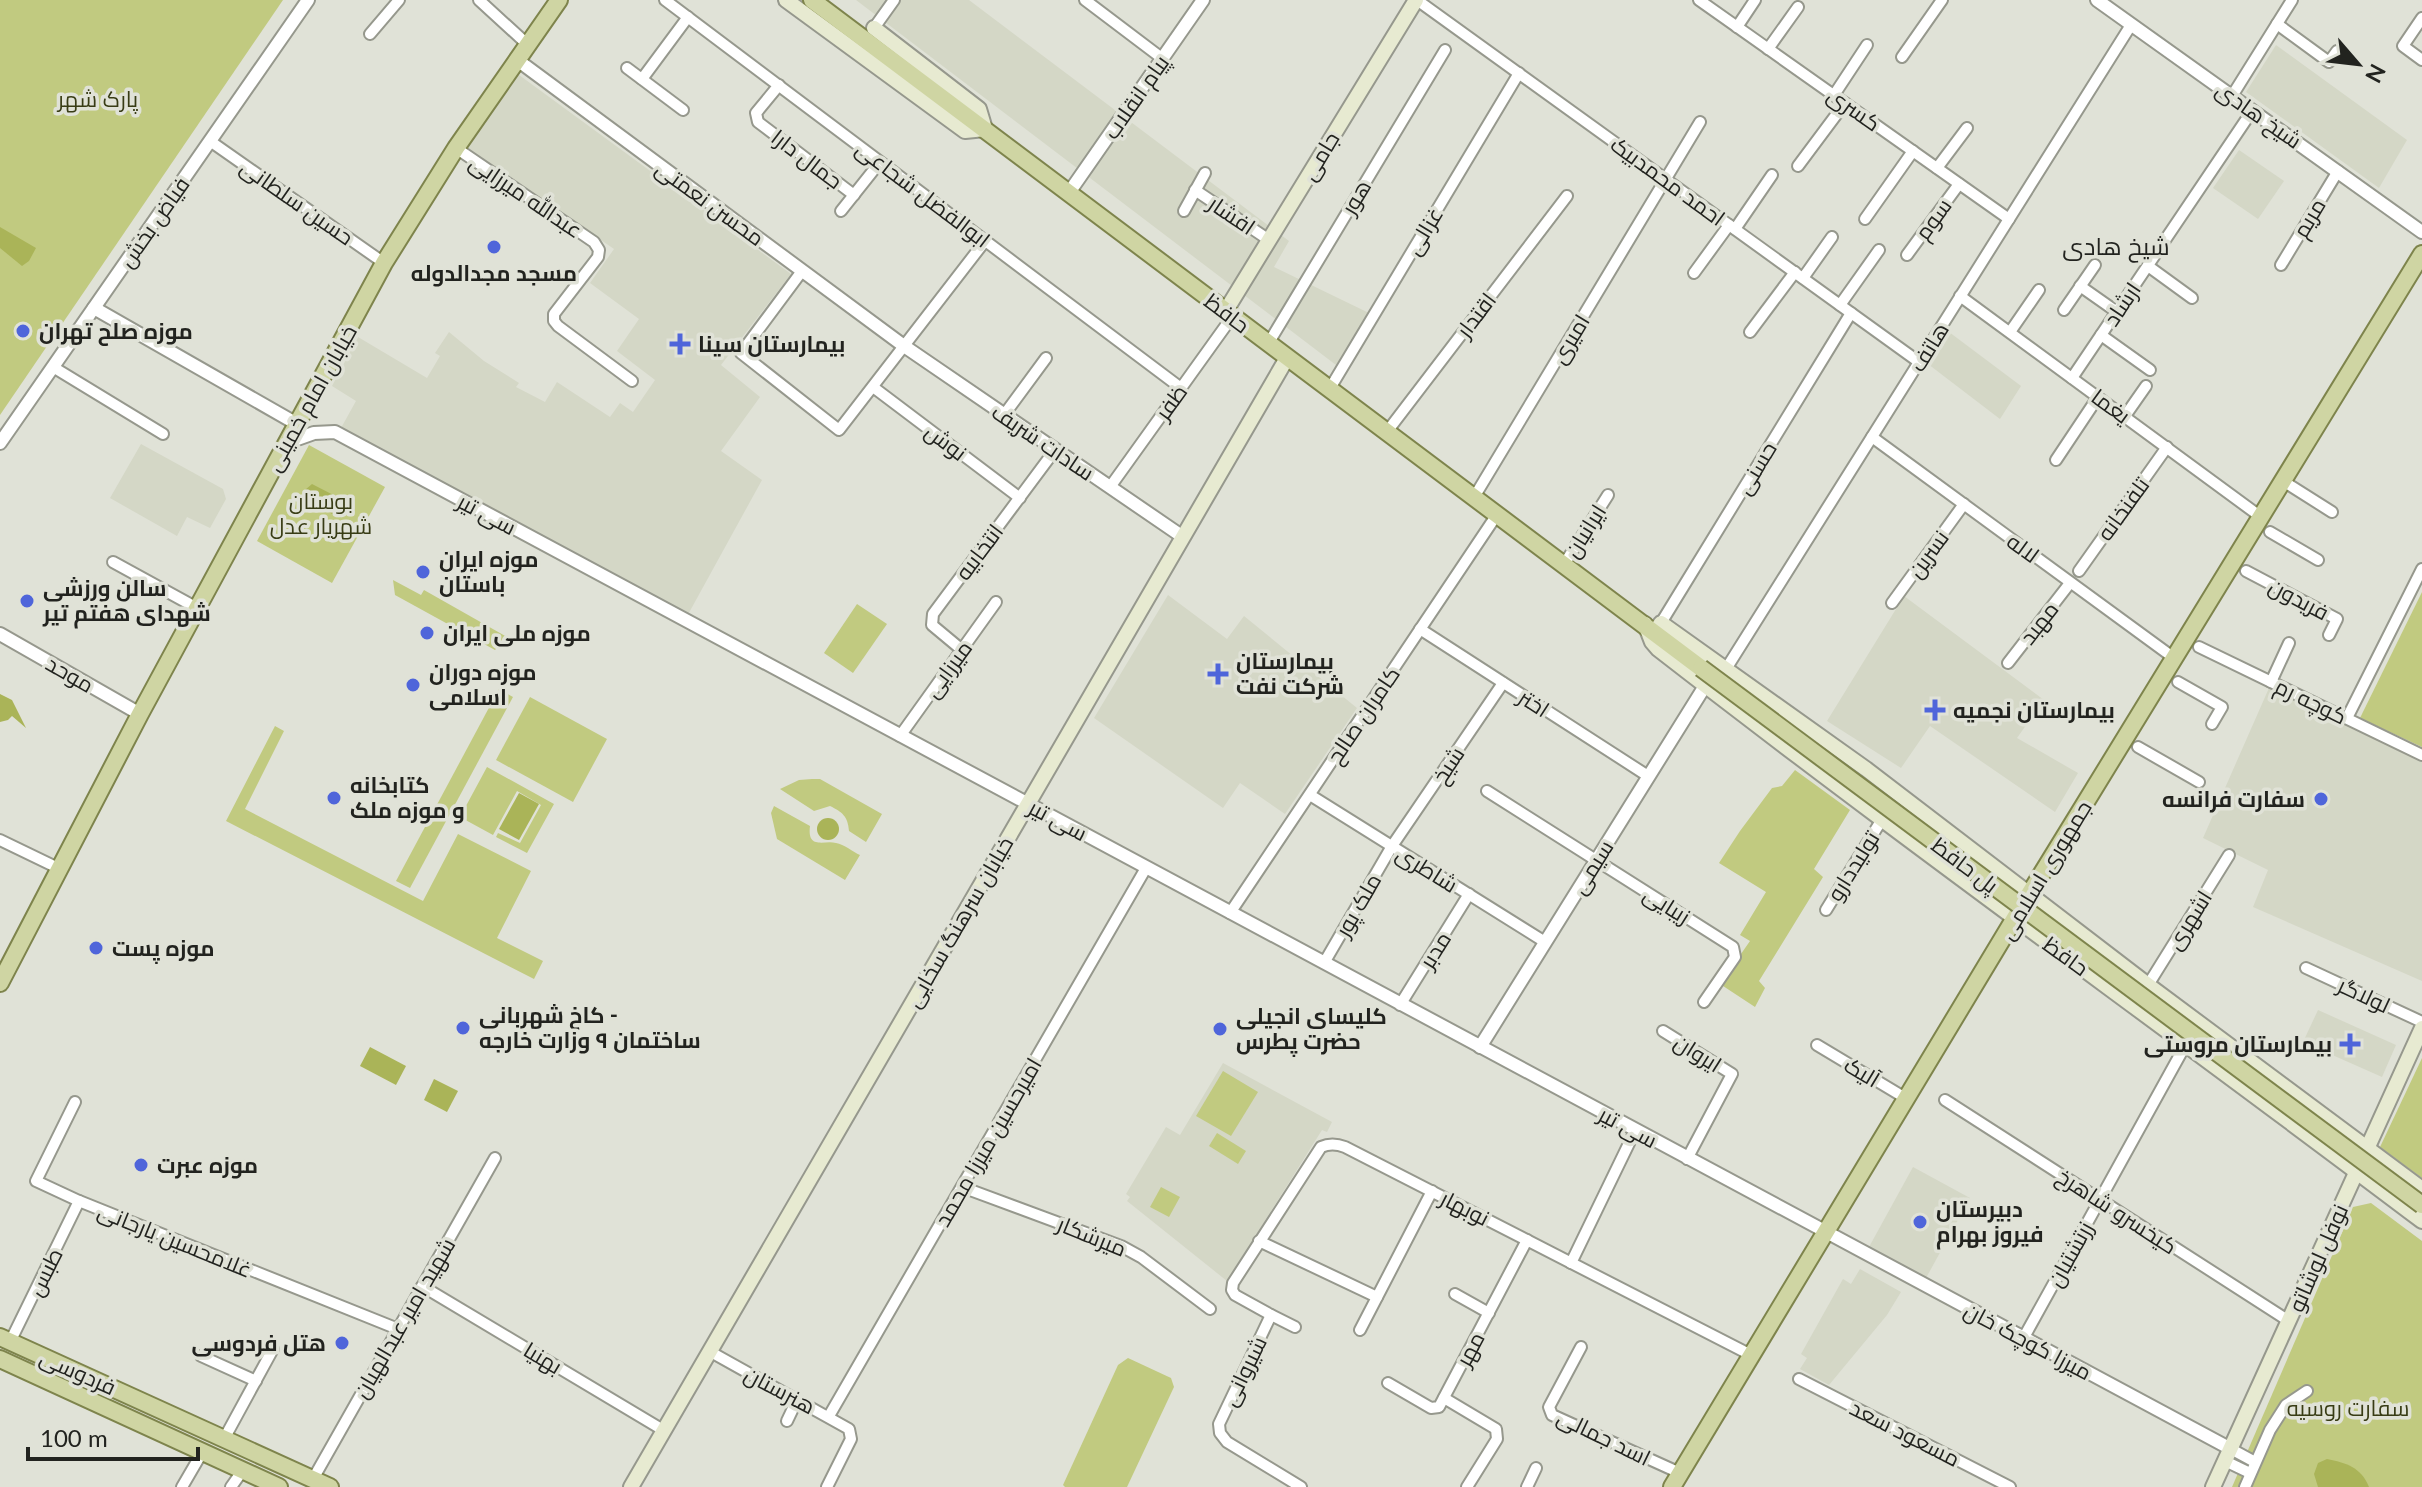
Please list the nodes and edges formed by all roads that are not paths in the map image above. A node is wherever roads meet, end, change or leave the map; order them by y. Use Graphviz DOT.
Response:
graph roads {
  1 [pos="308,0"];
  2 [pos="399,0"];
  3 [pos="479,0"];
  4 [pos="559,0"];
  5 [pos="665,0"];
  6 [pos="786,0"];
  7 [pos="812,0"];
  8 [pos="894,0"];
  9 [pos="1085,0"];
  10 [pos="1203,0"];
  11 [pos="1416,0"];
  12 [pos="1699,0"];
  13 [pos="1755,0"];
  14 [pos="1942,0"];
  15 [pos="2097,0"];
  16 [pos="2292,0"];
  17 [pos="1798,7"];
  18 [pos="688,17"];
  19 [pos="2422,18"];
  20 [pos="2277,24"];
  21 [pos="2131,25"];
  22 [pos="1737,27"];
  23 [pos="874,28"];
  24 [pos="370,34"];
  25 [pos="527,44"];
  26 [pos="1867,45"];
  27 [pos="1768,49"];
  28 [pos="1445,50"];
  29 [pos="2337,51"];
  30 [pos="1902,57"];
  31 [pos="516,59"];
  32 [pos="1163,59"];
  33 [pos="2422,60"];
  34 [pos="627,68"];
  35 [pos="1519,73"];
  36 [pos="642,79"];
  37 [pos="779,85"];
  38 [pos="1834,95"];
  39 [pos="2232,96"];
  40 [pos="1845,103"];
  41 [pos="683,110"];
  42 [pos="2252,111"];
  43 [pos="1700,122"];
  44 [pos="1967,128"];
  45 [pos="985,129"];
  46 [pos="210,141"];
  47 [pos="456,148"];
  48 [pos="1913,151"];
  49 [pos="880,162"];
  50 [pos="1798,166"];
  51 [pos="1937,168"];
  52 [pos="2338,171"];
  53 [pos="1205,173"];
  54 [pos="1772,175"];
  55 [pos="1666,179"];
  56 [pos="1959,184"];
  57 [pos="1195,190"];
  58 [pos="1068,194"];
  59 [pos="854,195"];
  60 [pos="1567,196"];
  61 [pos="841,211"];
  62 [pos="1184,211"];
  63 [pos="1865,219"];
  64 [pos="2009,219"];
  65 [pos="1732,227"];
  66 [pos="2422,232"];
  67 [pos="1832,237"];
  68 [pos="1269,240"];
  69 [pos="985,241"];
  70 [pos="1879,250"];
  71 [pos="2422,254"];
  72 [pos="1907,255"];
  73 [pos="384,263"];
  74 [pos="2095,265"];
  75 [pos="2281,265"];
  76 [pos="2148,266"];
  77 [pos="802,271"];
  78 [pos="1694,273"];
  79 [pos="1799,275"];
  80 [pos="2080,286"];
  81 [pos="2039,290"];
  82 [pos="1960,296"];
  83 [pos="2192,298"];
  84 [pos="1840,305"];
  85 [pos="94,308"];
  86 [pos="2064,310"];
  87 [pos="2117,312"];
  88 [pos="1851,313"];
  89 [pos="1229,315"];
  90 [pos="1750,332"];
  91 [pos="2010,332"];
  92 [pos="2101,335"];
  93 [pos="1268,344"];
  94 [pos="904,346"];
  95 [pos="1046,358"];
  96 [pos="1287,358"];
  97 [pos="1919,362"];
  98 [pos="53,367"];
  99 [pos="2150,370"];
  100 [pos="2072,378"];
  101 [pos="632,381"];
  102 [pos="2146,386"];
  103 [pos="873,387"];
  104 [pos="1181,388"];
  105 [pos="1329,390"];
  106 [pos="2098,397"];
  107 [pos="1004,415"];
  108 [pos="2125,416"];
  109 [pos="297,424"];
  110 [pos="1386,433"];
  111 [pos="163,434"];
  112 [pos="1872,437"];
  113 [pos="0,443"];
  114 [pos="286,443"];
  115 [pos="2167,447"];
  116 [pos="1055,450"];
  117 [pos="2056,460"];
  118 [pos="2283,481"];
  119 [pos="1110,487"];
  120 [pos="1608,495"];
  121 [pos="1020,498"];
  122 [pos="1473,499"];
  123 [pos="1964,504"];
  124 [pos="2332,512"];
  125 [pos="1496,516"];
  126 [pos="2262,525"];
  127 [pos="1183,537"];
  128 [pos="2318,560"];
  129 [pos="113,562"];
  130 [pos="1563,566"];
  131 [pos="2239,567"];
  132 [pos="2422,569"];
  133 [pos="2079,571"];
  134 [pos="2070,583"];
  135 [pos="996,602"];
  136 [pos="1892,603"];
  137 [pos="197,608"];
  138 [pos="1654,626"];
  139 [pos="1420,629"];
  140 [pos="0,634"];
  141 [pos="2329,635"];
  142 [pos="2289,643"];
  143 [pos="0,644"];
  144 [pos="2192,644"];
  145 [pos="962,650"];
  146 [pos="2174,658"];
  147 [pos="2008,663"];
  148 [pos="1701,668"];
  149 [pos="1726,669"];
  150 [pos="2171,678"];
  151 [pos="2271,682"];
  152 [pos="1503,683"];
  153 [pos="1705,686"];
  154 [pos="138,718"];
  155 [pos="2347,718"];
  156 [pos="2212,724"];
  157 [pos="900,736"];
  158 [pos="2132,743"];
  159 [pos="2422,755"];
  160 [pos="1648,776"];
  161 [pos="2199,782"];
  162 [pos="1487,791"];
  163 [pos="1310,795"];
  164 [pos="1027,804"];
  165 [pos="1881,821"];
  166 [pos="0,840"];
  167 [pos="1392,846"];
  168 [pos="1969,846"];
  169 [pos="2229,855"];
  170 [pos="1596,860"];
  171 [pos="58,868"];
  172 [pos="1146,868"];
  173 [pos="1950,870"];
  174 [pos="2030,893"];
  175 [pos="1469,894"];
  176 [pos="1826,910"];
  177 [pos="1230,913"];
  178 [pos="2015,918"];
  179 [pos="27,929"];
  180 [pos="1545,942"];
  181 [pos="0,949"];
  182 [pos="1324,963"];
  183 [pos="2306,968"];
  184 [pos="0,983"];
  185 [pos="2148,985"];
  186 [pos="1704,1002"];
  187 [pos="1400,1005"];
  188 [pos="2422,1025"];
  189 [pos="1663,1031"];
  190 [pos="2186,1044"];
  191 [pos="1817,1045"];
  192 [pos="1480,1047"];
  193 [pos="1907,1099"];
  194 [pos="1945,1100"];
  195 [pos="75,1102"];
  196 [pos="1635,1131"];
  197 [pos="2367,1148"];
  198 [pos="495,1158"];
  199 [pos="1687,1159"];
  200 [pos="2357,1172"];
  201 [pos="962,1187"];
  202 [pos="2422,1189"];
  203 [pos="1432,1191"];
  204 [pos="2100,1200"];
  205 [pos="79,1201"];
  206 [pos="2422,1205"];
  207 [pos="2422,1221"];
  208 [pos="1825,1233"];
  209 [pos="1527,1240"];
  210 [pos="1259,1241"];
  211 [pos="1571,1263"];
  212 [pos="1233,1283"];
  213 [pos="422,1286"];
  214 [pos="1455,1294"];
  215 [pos="1377,1297"];
  216 [pos="1210,1309"];
  217 [pos="1489,1313"];
  218 [pos="1271,1315"];
  219 [pos="2289,1321"];
  220 [pos="1295,1327"];
  221 [pos="398,1329"];
  222 [pos="1360,1330"];
  223 [pos="2023,1339"];
  224 [pos="5,1340"];
  225 [pos="1581,1347"];
  226 [pos="273,1349"];
  227 [pos="709,1351"];
  228 [pos="1751,1355"];
  229 [pos="201,1356"];
  230 [pos="1,1359"];
  231 [pos="1799,1379"];
  232 [pos="256,1381"];
  233 [pos="1388,1383"];
  234 [pos="2307,1391"];
  235 [pos="1444,1398"];
  236 [pos="797,1400"];
  237 [pos="829,1416"];
  238 [pos="787,1421"];
  239 [pos="663,1430"];
  240 [pos="224,1439"];
  241 [pos="203,1451"];
  242 [pos="2228,1455"];
  243 [pos="2255,1462"];
  244 [pos="1536,1468"];
  245 [pos="243,1470"];
  246 [pos="2250,1473"];
  247 [pos="1676,1480"];
  248 [pos="310,1483"];
  249 [pos="2005,1486"];
  250 [pos="182,1487"];
  251 [pos="231,1487"];
  252 [pos="279,1487"];
  253 [pos="330,1487"];
  254 [pos="631,1487"];
  255 [pos="827,1487"];
  256 [pos="1301,1487"];
  257 [pos="1467,1487"];
  258 [pos="1527,1487"];
  259 [pos="2213,1487"];
  260 [pos="2245,1487"];
  1 -- 46 [label="street, فیاض بخش"];
  2 -- 24 [label="street"];
  3 -- 25 [label="street"];
  4 -- 25 [label="main road, خیابان امام خمینی"];
  5 -- 18 [label="street, ابوالفضل شجاعی"];
  6 -- 45 [label="main road"];
  7 -- 45 [label="main road, حافظ"];
  8 -- 23 [label="street"];
  9 -- 32 [label="street"];
  10 -- 32 [label="street, پیام انقلاب"];
  11 -- 35 [label="street, احمد محمدبیک"];
  11 -- 68 [label="main road, جامی"];
  12 -- 22 [label="street, کسری"];
  13 -- 22 [label="street"];
  14 -- 30 [label="street"];
  15 -- 21 [label="street, شیخ هادی"];
  16 -- 20 [label="street"];
  17 -- 27 [label="street"];
  18 -- 36 [label="street"];
  18 -- 37 [label="street, ابوالفضل شجاعی"];
  19 -- 33 [label="street"];
  20 -- 29 [label="street"];
  20 -- 39 [label="street"];
  21 -- 39 [label="street, شیخ هادی"];
  21 -- 64 [label="street, هاتف"];
  22 -- 27 [label="street, کسری"];
  23 -- 45 [label="main road"];
  25 -- 31 [label="main road, خیابان امام خمینی"];
  26 -- 38 [label="street"];
  27 -- 38 [label="street, کسری"];
  28 -- 93 [label="street, هور"];
  31 -- 47 [label="main road, خیابان امام خمینی"];
  31 -- 77 [label="street, محسن نعمتی"];
  32 -- 58 [label="street, پیام انقلاب"];
  34 -- 36 [label="street"];
  35 -- 55 [label="street, احمد محمدبیک"];
  35 -- 105 [label="street, غزالی"];
  36 -- 41 [label="street"];
  37 -- 49 [label="street, ابوالفضل شجاعی"];
  37 -- 59 [label="street, جمال دارا"];
  38 -- 40 [label="street, کسری"];
  39 -- 42 [label="street, شیخ هادی"];
  40 -- 48 [label="street, کسری"];
  40 -- 50 [label="street"];
  42 -- 52 [label="street, شیخ هادی"];
  42 -- 76 [label="street, ارشاد"];
  43 -- 55 [label="street, امیری"];
  44 -- 51 [label="street"];
  45 -- 58 [label="main road, حافظ"];
  46 -- 73 [label="street, حسین سلطانی"];
  46 -- 85 [label="street, فیاض بخش"];
  47 -- 73 [label="main road, خیابان امام خمینی"];
  47 -- 101 [label="street, عبدالله میرزایی"];
  48 -- 51 [label="street, کسری"];
  48 -- 63 [label="street"];
  49 -- 59 [label="street"];
  49 -- 69 [label="street, ابوالفضل شجاعی"];
  51 -- 56 [label="street, کسری"];
  52 -- 66 [label="street, شیخ هادی"];
  52 -- 75 [label="street, مریم"];
  53 -- 57 [label="street, افشار"];
  54 -- 65 [label="street"];
  55 -- 65 [label="street, احمد محمدبیک"];
  55 -- 122 [label="street, امیری"];
  56 -- 64 [label="street, کسری"];
  56 -- 72 [label="street, سوم"];
  57 -- 62 [label="street, افشار"];
  57 -- 68 [label="street, افشار"];
  58 -- 89 [label="main road, حافظ"];
  59 -- 61 [label="street"];
  60 -- 110 [label="street, اقتدار"];
  64 -- 82 [label="street, هاتف"];
  65 -- 78 [label="street"];
  65 -- 79 [label="street, احمد محمدبیک"];
  67 -- 79 [label="street"];
  68 -- 89 [label="main road, جامی"];
  69 -- 94 [label="street"];
  69 -- 104 [label="street, ابوالفضل شجاعی"];
  70 -- 84 [label="street"];
  71 -- 118 [label="main road, جمهوری اسلامی"];
  73 -- 109 [label="main road, خیابان امام خمینی"];
  74 -- 80 [label="street"];
  76 -- 83 [label="street"];
  76 -- 87 [label="street, ارشاد"];
  77 -- 94 [label="street, محسن نعمتی"];
  77 -- 103 [label="street"];
  79 -- 84 [label="street, احمد محمدبیک"];
  79 -- 90 [label="street"];
  80 -- 86 [label="street"];
  80 -- 87 [label="street"];
  81 -- 91 [label="street"];
  82 -- 91 [label="street, یغما"];
  82 -- 97 [label="street, هاتف"];
  84 -- 88 [label="street, احمد محمدبیک"];
  85 -- 98 [label="street, فیاض بخش"];
  85 -- 109 [label="street"];
  87 -- 92 [label="street, ارشاد"];
  88 -- 97 [label="street, احمد محمدبیک"];
  88 -- 138 [label="street, حسنی"];
  89 -- 93 [label="main road, حافظ"];
  89 -- 104 [label="street, ظفر"];
  91 -- 100 [label="street, یغما"];
  92 -- 99 [label="street"];
  92 -- 100 [label="street, ارشاد"];
  93 -- 96 [label="main road, حافظ"];
  94 -- 103 [label="street"];
  94 -- 107 [label="street, سادات شریف"];
  95 -- 107 [label="street"];
  96 -- 105 [label="main road, حافظ"];
  96 -- 127 [label="main road, خیابان سرهنگ سخایی"];
  97 -- 112 [label="street, هاتف"];
  98 -- 111 [label="street"];
  98 -- 113 [label="street, فیاض بخش"];
  100 -- 106 [label="street, یغما"];
  102 -- 108 [label="street"];
  103 -- 121 [label="street, نوش"];
  104 -- 119 [label="street, ظفر"];
  105 -- 110 [label="main road, حافظ"];
  106 -- 108 [label="street, یغما"];
  106 -- 117 [label="street"];
  107 -- 116 [label="street, سادات شریف"];
  108 -- 115 [label="street, یغما"];
  109 -- 114 [label="main road, خیابان امام خمینی"];
  110 -- 122 [label="main road, حافظ"];
  112 -- 123 [label="street, لاله"];
  112 -- 149 [label="street, هاتف"];
  114 -- 137 [label="main road, خیابان امام خمینی"];
  114 -- 157 [label="street, سی تیر"];
  115 -- 126 [label="street, یغما"];
  115 -- 133 [label="street, تلفنخانه"];
  116 -- 119 [label="street, سادات شریف"];
  116 -- 121 [label="street, انتخابیه"];
  118 -- 124 [label="street"];
  118 -- 126 [label="main road, جمهوری اسلامی"];
  119 -- 127 [label="street, سادات شریف"];
  120 -- 130 [label="street, ایرانیان"];
  121 -- 145 [label="street, انتخابیه"];
  122 -- 125 [label="main road, حافظ"];
  123 -- 134 [label="street, لاله"];
  123 -- 136 [label="street, نسرین"];
  125 -- 130 [label="main road, حافظ"];
  125 -- 139 [label="street, کامران صالح"];
  126 -- 128 [label="street, یغما"];
  126 -- 131 [label="main road, جمهوری اسلامی"];
  127 -- 164 [label="main road, خیابان سرهنگ سخایی"];
  129 -- 137 [label="street"];
  130 -- 138 [label="main road, حافظ"];
  131 -- 141 [label="street, فریدون"];
  131 -- 144 [label="main road, جمهوری اسلامی"];
  132 -- 155 [label="street"];
  134 -- 146 [label="street, لاله"];
  134 -- 147 [label="street, مهبد"];
  135 -- 145 [label="street, میرزایی"];
  137 -- 154 [label="main road, خیابان امام خمینی"];
  138 -- 148 [label="main road, حافظ"];
  138 -- 149 [label="main road, حافظ"];
  138 -- 153 [label="main road, حافظ"];
  139 -- 152 [label="street, اختر"];
  139 -- 163 [label="street, کامران صالح"];
  140 -- 154 [label="street, موحد"];
  142 -- 151 [label="street"];
  143 -- 154 [label="street"];
  144 -- 146 [label="main road, جمهوری اسلامی"];
  144 -- 151 [label="street, کوچه رم"];
  145 -- 157 [label="street, میرزایی"];
  146 -- 150 [label="main road, جمهوری اسلامی"];
  148 -- 206 [label="main road, پل حافظ, bridge"];
  149 -- 168 [label="main road, حافظ"];
  150 -- 156 [label="street"];
  150 -- 158 [label="main road, جمهوری اسلامی"];
  151 -- 155 [label="street, کوچه رم"];
  152 -- 160 [label="street, اختر"];
  152 -- 167 [label="street, شیخ"];
  153 -- 160 [label="street, سیمی"];
  153 -- 165 [label="main road, حافظ"];
  154 -- 171 [label="main road, خیابان امام خمینی"];
  155 -- 159 [label="street, کوچه رم"];
  157 -- 164 [label="street, سی تیر"];
  158 -- 161 [label="street"];
  158 -- 174 [label="main road, جمهوری اسلامی"];
  160 -- 170 [label="street, سیمی"];
  162 -- 170 [label="street, زیبایی"];
  163 -- 167 [label="street, شاطری"];
  163 -- 177 [label="street, کامران صالح"];
  164 -- 172 [label="street, سی تیر"];
  164 -- 227 [label="main road, خیابان سرهنگ سخایی"];
  165 -- 173 [label="main road, حافظ"];
  165 -- 176 [label="street, تولیددارو"];
  166 -- 171 [label="street"];
  167 -- 175 [label="street, شاطری"];
  167 -- 182 [label="street, ملک پور"];
  168 -- 173 [label="main road"];
  168 -- 174 [label="main road, حافظ"];
  169 -- 185 [label="street, اشهری"];
  170 -- 180 [label="street, سیمی"];
  170 -- 186 [label="street, زیبایی"];
  171 -- 179 [label="main road, خیابان امام خمینی"];
  172 -- 177 [label="street, سی تیر"];
  172 -- 201 [label="street, امیرحسین میرزا محمد"];
  173 -- 178 [label="main road, حافظ"];
  174 -- 178 [label="main road, جمهوری اسلامی"];
  174 -- 185 [label="main road, حافظ"];
  175 -- 180 [label="street, شاطری"];
  175 -- 187 [label="street, مدبر"];
  177 -- 182 [label="street, سی تیر"];
  178 -- 190 [label="main road, حافظ"];
  178 -- 193 [label="main road, جمهوری اسلامی"];
  179 -- 181 [label="main road"];
  179 -- 184 [label="main road, خیابان امام خمینی"];
  180 -- 192 [label="street, سیمی"];
  182 -- 187 [label="street, سی تیر"];
  183 -- 188 [label="street, لولاگر"];
  185 -- 197 [label="main road, حافظ"];
  187 -- 192 [label="street, سی تیر"];
  188 -- 197 [label="main road, نوفل لوشاتو"];
  189 -- 199 [label="street, ایروان"];
  190 -- 200 [label="main road, حافظ"];
  190 -- 204 [label="street, زرتشتیان"];
  191 -- 193 [label="street, آلیک"];
  192 -- 196 [label="street, سی تیر"];
  193 -- 208 [label="main road, جمهوری اسلامی"];
  194 -- 204 [label="street, کیخسرو شاهرخ"];
  195 -- 205 [label="street, غلامحسین یارجانی"];
  196 -- 199 [label="street, سی تیر"];
  196 -- 211 [label="street"];
  197 -- 200 [label="main road, نوفل لوشاتو"];
  197 -- 202 [label="main road, حافظ"];
  198 -- 213 [label="street, شهید امیر عبدالهیان"];
  199 -- 208 [label="street, سی تیر"];
  200 -- 207 [label="main road, حافظ"];
  200 -- 219 [label="main road, نوفل لوشاتو"];
  201 -- 216 [label="street, میرشکار"];
  201 -- 237 [label="street, امیرحسین میرزا محمد"];
  203 -- 209 [label="street, نوبهار"];
  203 -- 210 [label="street, نوبهار"];
  203 -- 215 [label="street"];
  204 -- 219 [label="street, کیخسرو شاهرخ"];
  204 -- 223 [label="street, زرتشتیان"];
  205 -- 221 [label="street, غلامحسین یارجانی"];
  205 -- 224 [label="street, طبس"];
  208 -- 223 [label="street, میرزا کوچک خان"];
  208 -- 228 [label="main road, جمهوری اسلامی"];
  209 -- 211 [label="street, نوبهار"];
  209 -- 217 [label="street, مهر"];
  210 -- 212 [label="street, نوبهار"];
  210 -- 215 [label="street"];
  211 -- 228 [label="street, نوبهار"];
  212 -- 218 [label="street, شیروانی"];
  213 -- 221 [label="street, شهید امیر عبدالهیان"];
  213 -- 239 [label="street, بهنیا"];
  214 -- 217 [label="street"];
  215 -- 222 [label="street"];
  217 -- 235 [label="street, مهر"];
  218 -- 220 [label="street"];
  218 -- 256 [label="street, شیروانی"];
  219 -- 242 [label="main road, نوفل لوشاتو"];
  221 -- 248 [label="street, شهید امیر عبدالهیان"];
  223 -- 242 [label="street, میرزا کوچک خان"];
  224 -- 230 [label="main road"];
  224 -- 240 [label="main road, فردوسی"];
  225 -- 247 [label="street, اسد جمالی"];
  226 -- 232 [label="street"];
  227 -- 236 [label="street, هنرستان"];
  227 -- 239 [label="main road, خیابان سرهنگ سخایی"];
  228 -- 247 [label="main road, جمهوری اسلامی"];
  229 -- 232 [label="street"];
  230 -- 241 [label="main road, فردوسی"];
  231 -- 249 [label="street, مسعود سعد"];
  232 -- 240 [label="street"];
  233 -- 235 [label="street"];
  234 -- 243 [label="street"];
  235 -- 257 [label="street"];
  236 -- 237 [label="street, هنرستان"];
  236 -- 238 [label="street"];
  237 -- 255 [label="street, هنرستان"];
  239 -- 254 [label="main road, خیابان سرهنگ سخایی"];
  240 -- 248 [label="main road, فردوسی"];
  241 -- 245 [label="main road, فردوسی"];
  241 -- 250 [label="street"];
  242 -- 243 [label="street"];
  242 -- 246 [label="street"];
  242 -- 259 [label="main road, نوفل لوشاتو"];
  243 -- 246 [label="street"];
  244 -- 258 [label="street"];
  245 -- 251 [label="street"];
  245 -- 252 [label="main road, فردوسی"];
  246 -- 260 [label="street"];
  248 -- 253 [label="main road, فردوسی"];
}
